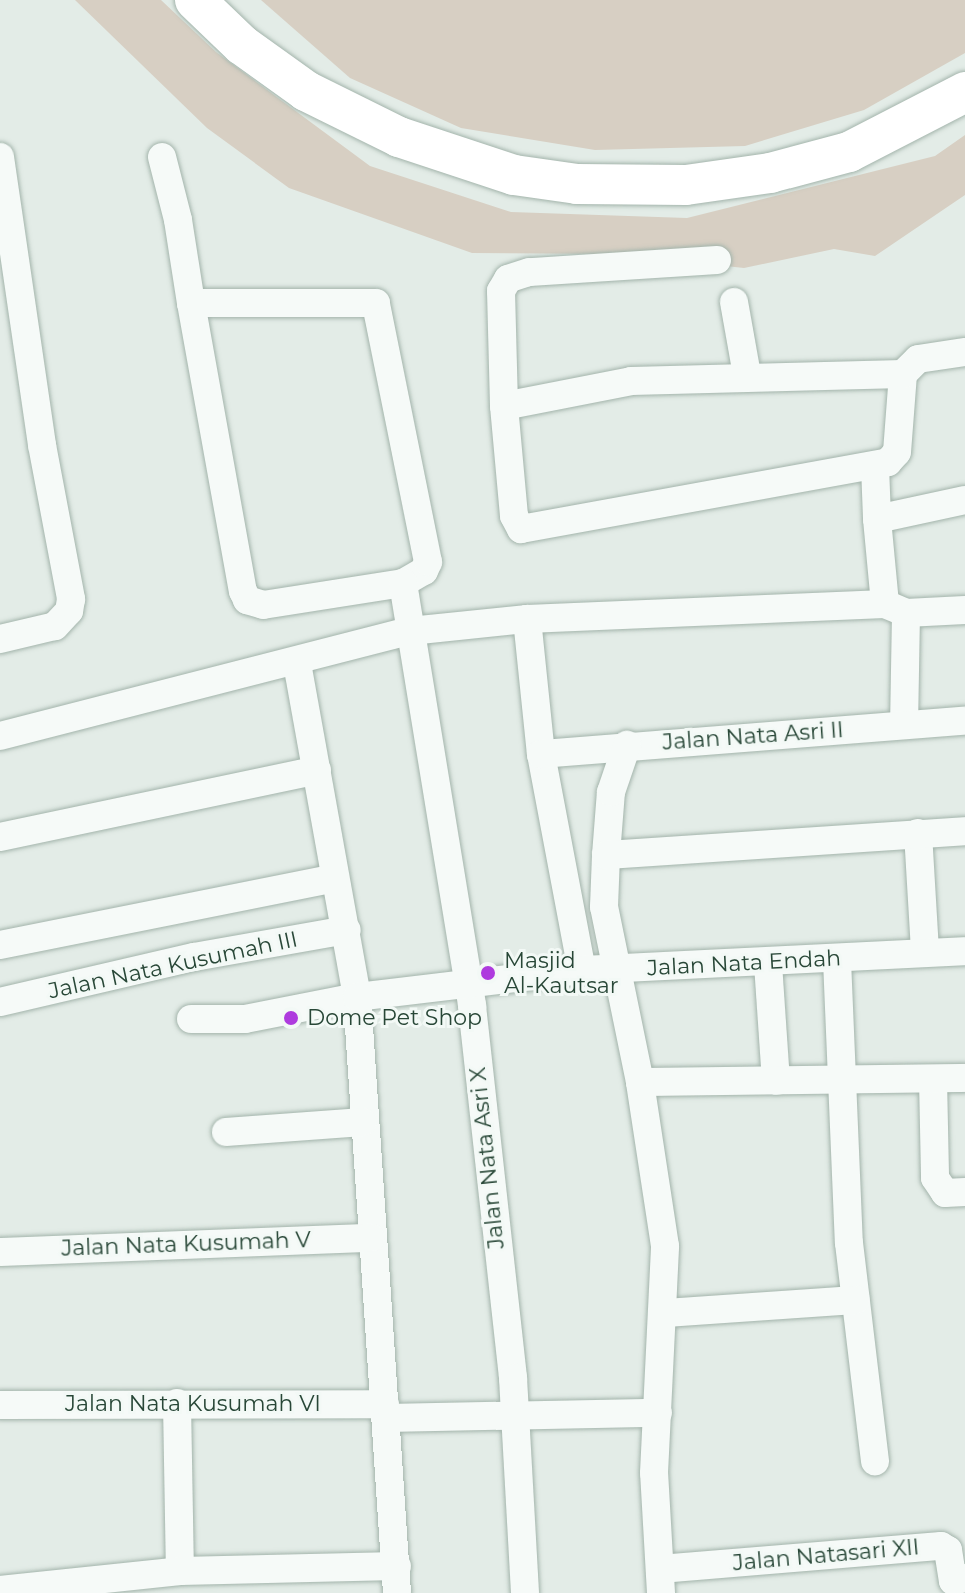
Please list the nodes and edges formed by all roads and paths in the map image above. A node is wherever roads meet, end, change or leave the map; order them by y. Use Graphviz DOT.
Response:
graph roads {
  1 [pos="195,0"];
  2 [pos="220,0"];
  3 [pos="965,72"];
  4 [pos="965,92"];
  5 [pos="0,157"];
  6 [pos="162,157"];
  7 [pos="717,260"];
  8 [pos="734,302"];
  9 [pos="191,303"];
  10 [pos="965,352"];
  11 [pos="903,374"];
  12 [pos="747,375"];
  13 [pos="504,406"];
  14 [pos="875,466"];
  15 [pos="965,500"];
  16 [pos="877,519"];
  17 [pos="403,583"];
  18 [pos="895,608"];
  19 [pos="965,610"];
  20 [pos="527,619"];
  21 [pos="410,631"];
  22 [pos="0,639"];
  23 [pos="297,663"];
  24 [pos="965,721"];
  25 [pos="904,725"];
  26 [pos="0,736"];
  27 [pos="627,745"];
  28 [pos="541,754"];
  29 [pos="317,770"];
  30 [pos="965,831"];
  31 [pos="918,833"];
  32 [pos="0,837"];
  33 [pos="606,855"];
  34 [pos="334,878"];
  35 [pos="347,930"];
  36 [pos="0,945"];
  37 [pos="965,951"];
  38 [pos="925,952"];
  39 [pos="837,960"];
  40 [pos="768,964"];
  41 [pos="616,969"];
  42 [pos="582,970"];
  43 [pos="470,986"];
  44 [pos="357,997"];
  45 [pos="0,1002"];
  46 [pos="191,1019"];
  47 [pos="965,1078"];
  48 [pos="933,1079"];
  49 [pos="776,1081"];
  50 [pos="842,1081"];
  51 [pos="640,1082"];
  52 [pos="363,1122"];
  53 [pos="226,1132"];
  54 [pos="965,1192"];
  55 [pos="371,1238"];
  56 [pos="0,1252"];
  57 [pos="856,1300"];
  58 [pos="665,1313"];
  59 [pos="177,1403"];
  60 [pos="0,1405"];
  61 [pos="386,1411"];
  62 [pos="658,1413"];
  63 [pos="514,1418"];
  64 [pos="875,1461"];
  65 [pos="180,1571"];
  66 [pos="397,1580"];
  67 [pos="660,1581"];
  68 [pos="250,1582"];
  69 [pos="957,1584"];
  70 [pos="122,1585"];
  71 [pos="0,1590"];
  72 [pos="525,1593"];
  1 -- 4 [label="highway"];
  2 -- 3 [label="highway"];
  5 -- 22 [label="street"];
  6 -- 9 [label="street"];
  7 -- 13 [label="street"];
  8 -- 12 [label="street"];
  9 -- 17 [label="street"];
  9 -- 17 [label="street"];
  10 -- 11 [label="street"];
  11 -- 12 [label="street"];
  11 -- 14 [label="street"];
  12 -- 13 [label="street"];
  13 -- 14 [label="street"];
  14 -- 16 [label="street"];
  15 -- 16 [label="street"];
  16 -- 18 [label="street"];
  17 -- 21 [label="street, Jalan Nata Asri X"];
  18 -- 19 [label="street"];
  18 -- 20 [label="street"];
  18 -- 25 [label="street"];
  20 -- 21 [label="street"];
  20 -- 28 [label="street"];
  21 -- 23 [label="street"];
  21 -- 43 [label="street, Jalan Nata Asri X"];
  23 -- 26 [label="street"];
  23 -- 29 [label="street"];
  24 -- 25 [label="street, Jalan Nata Asri II"];
  25 -- 27 [label="street, Jalan Nata Asri II"];
  27 -- 28 [label="street, Jalan Nata Asri II"];
  27 -- 33 [label="street"];
  28 -- 42 [label="street"];
  29 -- 32 [label="street"];
  29 -- 34 [label="street"];
  30 -- 31 [label="street"];
  31 -- 33 [label="street"];
  31 -- 38 [label="street"];
  33 -- 41 [label="street"];
  34 -- 35 [label="street"];
  34 -- 36 [label="street"];
  35 -- 44 [label="street"];
  35 -- 45 [label="street, Jalan Nata Kusumah III"];
  37 -- 38 [label="street, Jalan Nata Endah"];
  38 -- 39 [label="street, Jalan Nata Endah"];
  39 -- 40 [label="street, Jalan Nata Endah"];
  39 -- 50 [label="street"];
  40 -- 41 [label="street, Jalan Nata Endah"];
  40 -- 49 [label="street"];
  41 -- 42 [label="street, Jalan Nata Endah"];
  41 -- 51 [label="street"];
  42 -- 43 [label="street, Jalan Nata Endah"];
  43 -- 44 [label="street, Jalan Nata Endah"];
  43 -- 63 [label="street, Jalan Nata Asri X"];
  44 -- 46 [label="street, Jalan Nata Endah"];
  44 -- 52 [label="street"];
  47 -- 48 [label="street"];
  48 -- 50 [label="street"];
  48 -- 54 [label="street"];
  49 -- 50 [label="street"];
  49 -- 51 [label="street"];
  50 -- 57 [label="street"];
  51 -- 58 [label="street"];
  52 -- 53 [label="street"];
  52 -- 55 [label="street"];
  55 -- 56 [label="street, Jalan Nata Kusumah V"];
  55 -- 61 [label="street"];
  57 -- 58 [label="street"];
  57 -- 64 [label="street"];
  58 -- 62 [label="street"];
  59 -- 60 [label="street, Jalan Nata Kusumah VI"];
  59 -- 61 [label="street, Jalan Nata Kusumah VI"];
  59 -- 65 [label="street"];
  61 -- 63 [label="street, Jalan Nata Kusumah VI"];
  61 -- 66 [label="street"];
  62 -- 63 [label="street, Jalan Nata Kusumah VI"];
  62 -- 67 [label="street"];
  63 -- 72 [label="street, Jalan Nata Asri X"];
  65 -- 68 [label="street"];
  65 -- 70 [label="street"];
  66 -- 68 [label="street"];
  67 -- 69 [label="street, Jalan Natasari XII"];
  70 -- 71 [label="street"];
}
